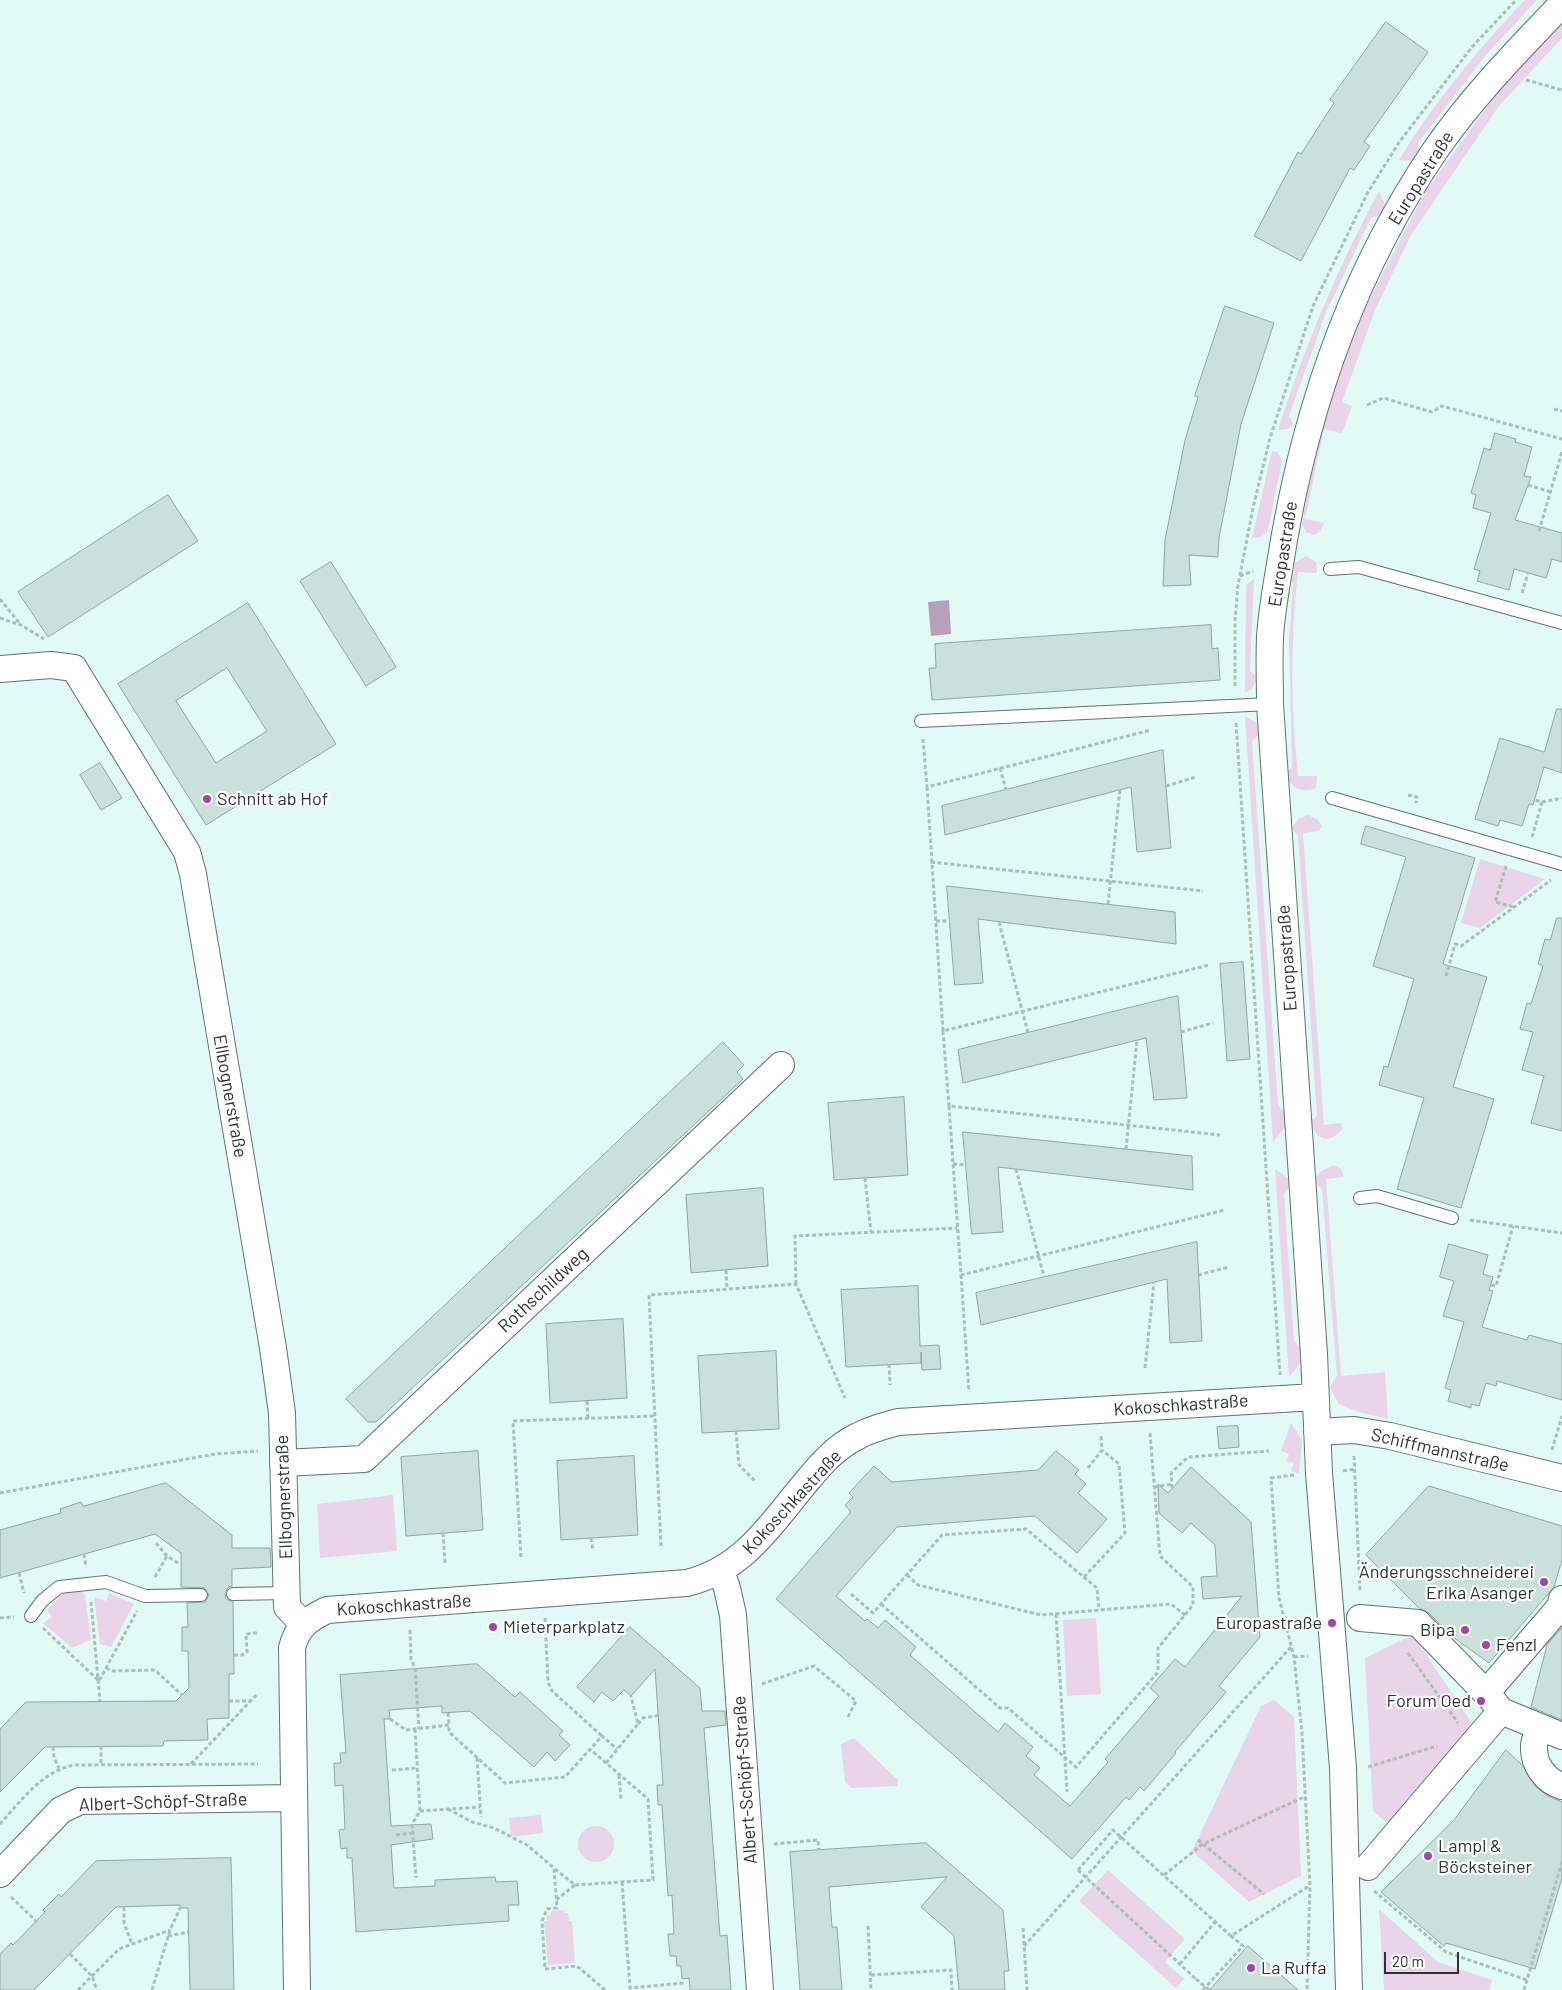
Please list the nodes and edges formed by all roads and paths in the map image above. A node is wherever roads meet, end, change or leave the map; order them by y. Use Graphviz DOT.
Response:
graph roads {
  1 [pos="1562,4"];
  2 [pos="1505,64"];
  3 [pos="1562,90"];
  4 [pos="1367,405"];
  5 [pos="1554,409"];
  6 [pos="1562,411"];
  7 [pos="1562,439"];
  8 [pos="1562,452"];
  9 [pos="1528,485"];
  10 [pos="1551,492"];
  11 [pos="1539,531"];
  12 [pos="1330,569"];
  13 [pos="1240,576"];
  14 [pos="0,598"];
  15 [pos="0,618"];
  16 [pos="1562,623"];
  17 [pos="0,669"];
  18 [pos="1270,704"];
  19 [pos="1236,706"];
  20 [pos="922,721"];
  21 [pos="1153,730"];
  22 [pos="1000,768"];
  23 [pos="1196,777"];
  24 [pos="927,786"];
  25 [pos="1166,786"];
  26 [pos="1006,790"];
  27 [pos="1120,790"];
  28 [pos="1332,798"];
  29 [pos="1562,798"];
  30 [pos="1534,800"];
  31 [pos="1542,802"];
  32 [pos="1511,849"];
  33 [pos="1527,854"];
  34 [pos="931,862"];
  35 [pos="1562,864"];
  36 [pos="1554,878"];
  37 [pos="1111,881"];
  38 [pos="1203,891"];
  39 [pos="1108,904"];
  40 [pos="1514,907"];
  41 [pos="936,921"];
  42 [pos="950,921"];
  43 [pos="999,922"];
  44 [pos="1209,965"];
  45 [pos="1446,976"];
  46 [pos="1022,1011"];
  47 [pos="1213,1023"];
  48 [pos="943,1031"];
  49 [pos="1181,1032"];
  50 [pos="1028,1033"];
  51 [pos="1137,1040"];
  52 [pos="781,1065"];
  53 [pos="948,1106"];
  54 [pos="1128,1125"];
  55 [pos="1220,1135"];
  56 [pos="1126,1149"];
  57 [pos="953,1164"];
  58 [pos="966,1165"];
  59 [pos="1016,1169"];
  60 [pos="864,1178"];
  61 [pos="1360,1198"];
  62 [pos="1225,1210"];
  63 [pos="1452,1218"];
  64 [pos="1513,1226"];
  65 [pos="958,1228"];
  66 [pos="871,1232"];
  67 [pos="1562,1233"];
  68 [pos="1039,1256"];
  69 [pos="1229,1267"];
  70 [pos="726,1270"];
  71 [pos="961,1275"];
  72 [pos="1198,1275"];
  73 [pos="1044,1277"];
  74 [pos="1154,1282"];
  75 [pos="796,1284"];
  76 [pos="1491,1285"];
  77 [pos="727,1289"];
  78 [pos="889,1364"];
  79 [pos="1145,1368"];
  80 [pos="1281,1381"];
  81 [pos="890,1385"];
  82 [pos="1316,1397"];
  83 [pos="845,1398"];
  84 [pos="587,1401"];
  85 [pos="655,1416"];
  86 [pos="1562,1416"];
  87 [pos="970,1418"];
  88 [pos="588,1419"];
  89 [pos="736,1431"];
  90 [pos="1150,1431"];
  91 [pos="1317,1432"];
  92 [pos="1100,1433"];
  93 [pos="1102,1450"];
  94 [pos="1269,1451"];
  95 [pos="1551,1455"];
  96 [pos="283,1456"];
  97 [pos="1088,1468"];
  98 [pos="1300,1475"];
  99 [pos="1562,1478"];
  100 [pos="756,1482"];
  101 [pos="1154,1487"];
  102 [pos="0,1493"];
  103 [pos="443,1533"];
  104 [pos="591,1538"];
  105 [pos="156,1543"];
  106 [pos="662,1546"];
  107 [pos="593,1551"];
  108 [pos="84,1554"];
  109 [pos="167,1556"];
  110 [pos="521,1557"];
  111 [pos="178,1563"];
  112 [pos="445,1563"];
  113 [pos="721,1571"];
  114 [pos="19,1573"];
  115 [pos="907,1575"];
  116 [pos="1084,1577"];
  117 [pos="89,1584"];
  118 [pos="287,1593"];
  119 [pos="232,1594"];
  120 [pos="851,1594"];
  121 [pos="201,1595"];
  122 [pos="145,1596"];
  123 [pos="881,1604"];
  124 [pos="1561,1604"];
  125 [pos="1099,1610"];
  126 [pos="545,1612"];
  127 [pos="1056,1614"];
  128 [pos="1185,1615"];
  129 [pos="31,1616"];
  130 [pos="1360,1618"];
  131 [pos="409,1621"];
  132 [pos="303,1624"];
  133 [pos="257,1633"];
  134 [pos="1291,1647"];
  135 [pos="1406,1649"];
  136 [pos="234,1656"];
  137 [pos="106,1668"];
  138 [pos="99,1681"];
  139 [pos="738,1692"];
  140 [pos="258,1693"];
  141 [pos="182,1695"];
  142 [pos="632,1696"];
  143 [pos="251,1700"];
  144 [pos="100,1701"];
  145 [pos="229,1701"];
  146 [pos="1494,1702"];
  147 [pos="448,1713"];
  148 [pos="661,1715"];
  149 [pos="848,1717"];
  150 [pos="390,1719"];
  151 [pos="638,1724"];
  152 [pos="449,1725"];
  153 [pos="417,1729"];
  154 [pos="1463,1729"];
  155 [pos="1551,1731"];
  156 [pos="602,1736"];
  157 [pos="1442,1745"];
  158 [pos="101,1746"];
  159 [pos="54,1747"];
  160 [pos="617,1749"];
  161 [pos="591,1750"];
  162 [pos="1064,1756"];
  163 [pos="477,1757"];
  164 [pos="606,1763"];
  165 [pos="191,1764"];
  166 [pos="101,1765"];
  167 [pos="1371,1766"];
  168 [pos="59,1768"];
  169 [pos="417,1768"];
  170 [pos="392,1770"];
  171 [pos="619,1774"];
  172 [pos="1562,1786"];
  173 [pos="1066,1792"];
  174 [pos="1304,1797"];
  175 [pos="294,1798"];
  176 [pos="621,1798"];
  177 [pos="480,1807"];
  178 [pos="448,1809"];
  179 [pos="420,1811"];
  180 [pos="481,1817"];
  181 [pos="413,1833"];
  182 [pos="396,1834"];
  183 [pos="1120,1837"];
  184 [pos="1198,1840"];
  185 [pos="799,1842"];
  186 [pos="1203,1844"];
  187 [pos="819,1850"];
  188 [pos="1562,1862"];
  189 [pos="554,1868"];
  190 [pos="1164,1876"];
  191 [pos="1369,1877"];
  192 [pos="416,1878"];
  193 [pos="622,1882"];
  194 [pos="3,1883"];
  195 [pos="575,1885"];
  196 [pos="1310,1886"];
  197 [pos="1264,1894"];
  198 [pos="556,1900"];
  199 [pos="124,1907"];
  200 [pos="180,1908"];
  201 [pos="37,1922"];
  202 [pos="1216,1922"];
  203 [pos="868,1926"];
  204 [pos="1022,1928"];
  205 [pos="170,1930"];
  206 [pos="188,1932"];
  207 [pos="168,1936"];
  208 [pos="1231,1936"];
  209 [pos="132,1944"];
  210 [pos="1024,1946"];
  211 [pos="70,1954"];
  212 [pos="1180,1964"];
  213 [pos="871,1974"];
  214 [pos="92,1976"];
  215 [pos="1527,1980"];
  216 [pos="684,1983"];
  217 [pos="635,1989"];
  218 [pos="78,1990"];
  219 [pos="97,1990"];
  220 [pos="152,1990"];
  221 [pos="297,1990"];
  222 [pos="605,1990"];
  223 [pos="760,1990"];
  224 [pos="872,1990"];
  225 [pos="952,1990"];
  226 [pos="1027,1990"];
  227 [pos="1203,1990"];
  228 [pos="1209,1990"];
  229 [pos="1307,1990"];
  230 [pos="1349,1990"];
  231 [pos="1524,1990"];
  1 -- 2 [label="street, Europastraße"];
  2 -- 3 [label="path"];
  2 -- 18 [label="street, Europastraße"];
  4 -- 7 [label="path"];
  5 -- 6 [label="path"];
  8 -- 10 [label="path"];
  9 -- 10 [label="path"];
  10 -- 11 [label="path"];
  12 -- 16 [label="lane"];
  13 -- 19 [label="path"];
  14 -- 15 [label="path"];
  17 -- 96 [label="street, Ellbognerstraße"];
  18 -- 19 [label="lane"];
  18 -- 82 [label="street, Europastraße"];
  19 -- 20 [label="lane"];
  19 -- 80 [label="path"];
  20 -- 24 [label="path"];
  21 -- 22 [label="path"];
  22 -- 24 [label="path"];
  22 -- 26 [label="path"];
  23 -- 25 [label="path"];
  24 -- 34 [label="path"];
  27 -- 37 [label="path"];
  28 -- 32 [label="lane"];
  29 -- 31 [label="path"];
  30 -- 31 [label="path"];
  31 -- 33 [label="path"];
  32 -- 33 [label="lane"];
  32 -- 40 [label="path"];
  33 -- 35 [label="lane"];
  34 -- 37 [label="path"];
  34 -- 41 [label="path"];
  36 -- 40 [label="path"];
  37 -- 38 [label="path"];
  37 -- 39 [label="path"];
  40 -- 45 [label="path"];
  41 -- 42 [label="path"];
  41 -- 48 [label="path"];
  43 -- 46 [label="path"];
  44 -- 46 [label="path"];
  46 -- 48 [label="path"];
  46 -- 50 [label="path"];
  47 -- 49 [label="path"];
  48 -- 53 [label="path"];
  51 -- 54 [label="path"];
  52 -- 96 [label="street, Rothschildweg"];
  53 -- 54 [label="path"];
  53 -- 57 [label="path"];
  54 -- 55 [label="path"];
  54 -- 56 [label="path"];
  57 -- 58 [label="path"];
  57 -- 65 [label="path"];
  59 -- 68 [label="path"];
  60 -- 66 [label="path"];
  61 -- 63 [label="lane"];
  62 -- 68 [label="path"];
  63 -- 64 [label="path"];
  64 -- 67 [label="path"];
  64 -- 76 [label="path"];
  65 -- 66 [label="path"];
  65 -- 71 [label="path"];
  66 -- 75 [label="path"];
  68 -- 71 [label="path"];
  68 -- 73 [label="path"];
  69 -- 72 [label="path"];
  70 -- 77 [label="path"];
  71 -- 87 [label="path"];
  74 -- 79 [label="path"];
  75 -- 77 [label="path"];
  75 -- 83 [label="path"];
  77 -- 85 [label="path"];
  78 -- 81 [label="path"];
  82 -- 87 [label="street, Kokoschkastraße"];
  82 -- 91 [label="street, Europastraße"];
  84 -- 88 [label="path"];
  85 -- 88 [label="path"];
  85 -- 106 [label="path"];
  86 -- 95 [label="path"];
  87 -- 113 [label="street, Kokoschkastraße"];
  88 -- 110 [label="path"];
  89 -- 100 [label="path"];
  90 -- 101 [label="path"];
  91 -- 99 [label="street, Schiffmannstraße"];
  91 -- 230 [label="street, Europastraße"];
  92 -- 93 [label="path"];
  93 -- 97 [label="path"];
  93 -- 116 [label="path"];
  94 -- 101 [label="path"];
  96 -- 102 [label="path"];
  96 -- 118 [label="street, Ellbognerstraße"];
  98 -- 134 [label="path"];
  101 -- 128 [label="path"];
  103 -- 112 [label="path"];
  104 -- 107 [label="path"];
  105 -- 109 [label="path"];
  108 -- 117 [label="path"];
  109 -- 111 [label="path"];
  109 -- 122 [label="path"];
  113 -- 132 [label="street, Kokoschkastraße"];
  113 -- 139 [label="street, Albert-Schöpf-Straße"];
  114 -- 129 [label="path"];
  115 -- 116 [label="path"];
  115 -- 123 [label="path"];
  115 -- 127 [label="path"];
  116 -- 125 [label="path"];
  117 -- 122 [label="lane"];
  117 -- 129 [label="lane"];
  117 -- 138 [label="path"];
  118 -- 119 [label="lane"];
  118 -- 132 [label="street, Ellbognerstraße"];
  120 -- 123 [label="path"];
  121 -- 122 [label="lane"];
  122 -- 137 [label="path"];
  123 -- 162 [label="path"];
  124 -- 146 [label="street"];
  125 -- 127 [label="path"];
  125 -- 128 [label="path"];
  126 -- 156 [label="path"];
  127 -- 162 [label="path"];
  128 -- 162 [label="path"];
  129 -- 138 [label="path"];
  130 -- 146 [label="street"];
  131 -- 153 [label="path"];
  132 -- 175 [label="street"];
  133 -- 136 [label="path"];
  134 -- 174 [label="path"];
  134 -- 183 [label="path"];
  135 -- 154 [label="path"];
  137 -- 138 [label="path"];
  137 -- 141 [label="path"];
  138 -- 144 [label="path"];
  139 -- 149 [label="path"];
  139 -- 223 [label="street, Albert-Schöpf-Straße"];
  140 -- 143 [label="path"];
  142 -- 151 [label="path"];
  143 -- 145 [label="path"];
  143 -- 165 [label="path"];
  146 -- 155 [label="street"];
  146 -- 191 [label="street"];
  147 -- 152 [label="path"];
  148 -- 151 [label="path"];
  150 -- 153 [label="path"];
  151 -- 160 [label="path"];
  152 -- 153 [label="path"];
  152 -- 163 [label="path"];
  153 -- 169 [label="path"];
  155 -- 172 [label="street"];
  156 -- 160 [label="path"];
  156 -- 161 [label="path"];
  157 -- 167 [label="path"];
  158 -- 166 [label="path"];
  159 -- 168 [label="path"];
  160 -- 164 [label="path"];
  161 -- 163 [label="path"];
  161 -- 164 [label="path"];
  162 -- 173 [label="path"];
  163 -- 177 [label="path"];
  164 -- 171 [label="path"];
  169 -- 170 [label="path"];
  169 -- 179 [label="path"];
  171 -- 176 [label="path"];
  171 -- 193 [label="path"];
  174 -- 186 [label="path"];
  174 -- 196 [label="path"];
  175 -- 194 [label="street, Albert-Schöpf-Straße"];
  175 -- 221 [label="street"];
  177 -- 178 [label="path"];
  177 -- 180 [label="path"];
  178 -- 179 [label="path"];
  178 -- 189 [label="path"];
  179 -- 181 [label="path"];
  181 -- 182 [label="path"];
  181 -- 192 [label="path"];
  183 -- 190 [label="path"];
  183 -- 210 [label="path"];
  183 -- 212 [label="path, bridge"];
  184 -- 186 [label="path"];
  185 -- 187 [label="path"];
  186 -- 190 [label="path"];
  186 -- 197 [label="path"];
  188 -- 215 [label="path"];
  189 -- 195 [label="path"];
  189 -- 198 [label="path"];
  190 -- 202 [label="path"];
  191 -- 215 [label="path"];
  193 -- 195 [label="path"];
  193 -- 217 [label="path"];
  194 -- 201 [label="path"];
  195 -- 198 [label="path"];
  196 -- 208 [label="path"];
  196 -- 229 [label="path"];
  198 -- 222 [label="path"];
  199 -- 209 [label="path"];
  200 -- 205 [label="path"];
  202 -- 208 [label="path"];
  202 -- 212 [label="path"];
  203 -- 213 [label="path"];
  204 -- 210 [label="path"];
  205 -- 207 [label="path"];
  205 -- 209 [label="path"];
  206 -- 207 [label="path"];
  207 -- 220 [label="path"];
  208 -- 227 [label="path"];
  209 -- 214 [label="path"];
  210 -- 226 [label="path"];
  211 -- 214 [label="path"];
  212 -- 228 [label="path, bridge"];
  213 -- 224 [label="path"];
  213 -- 225 [label="path"];
  214 -- 218 [label="path"];
  214 -- 219 [label="path"];
  215 -- 231 [label="path"];
  216 -- 217 [label="path"];
}
